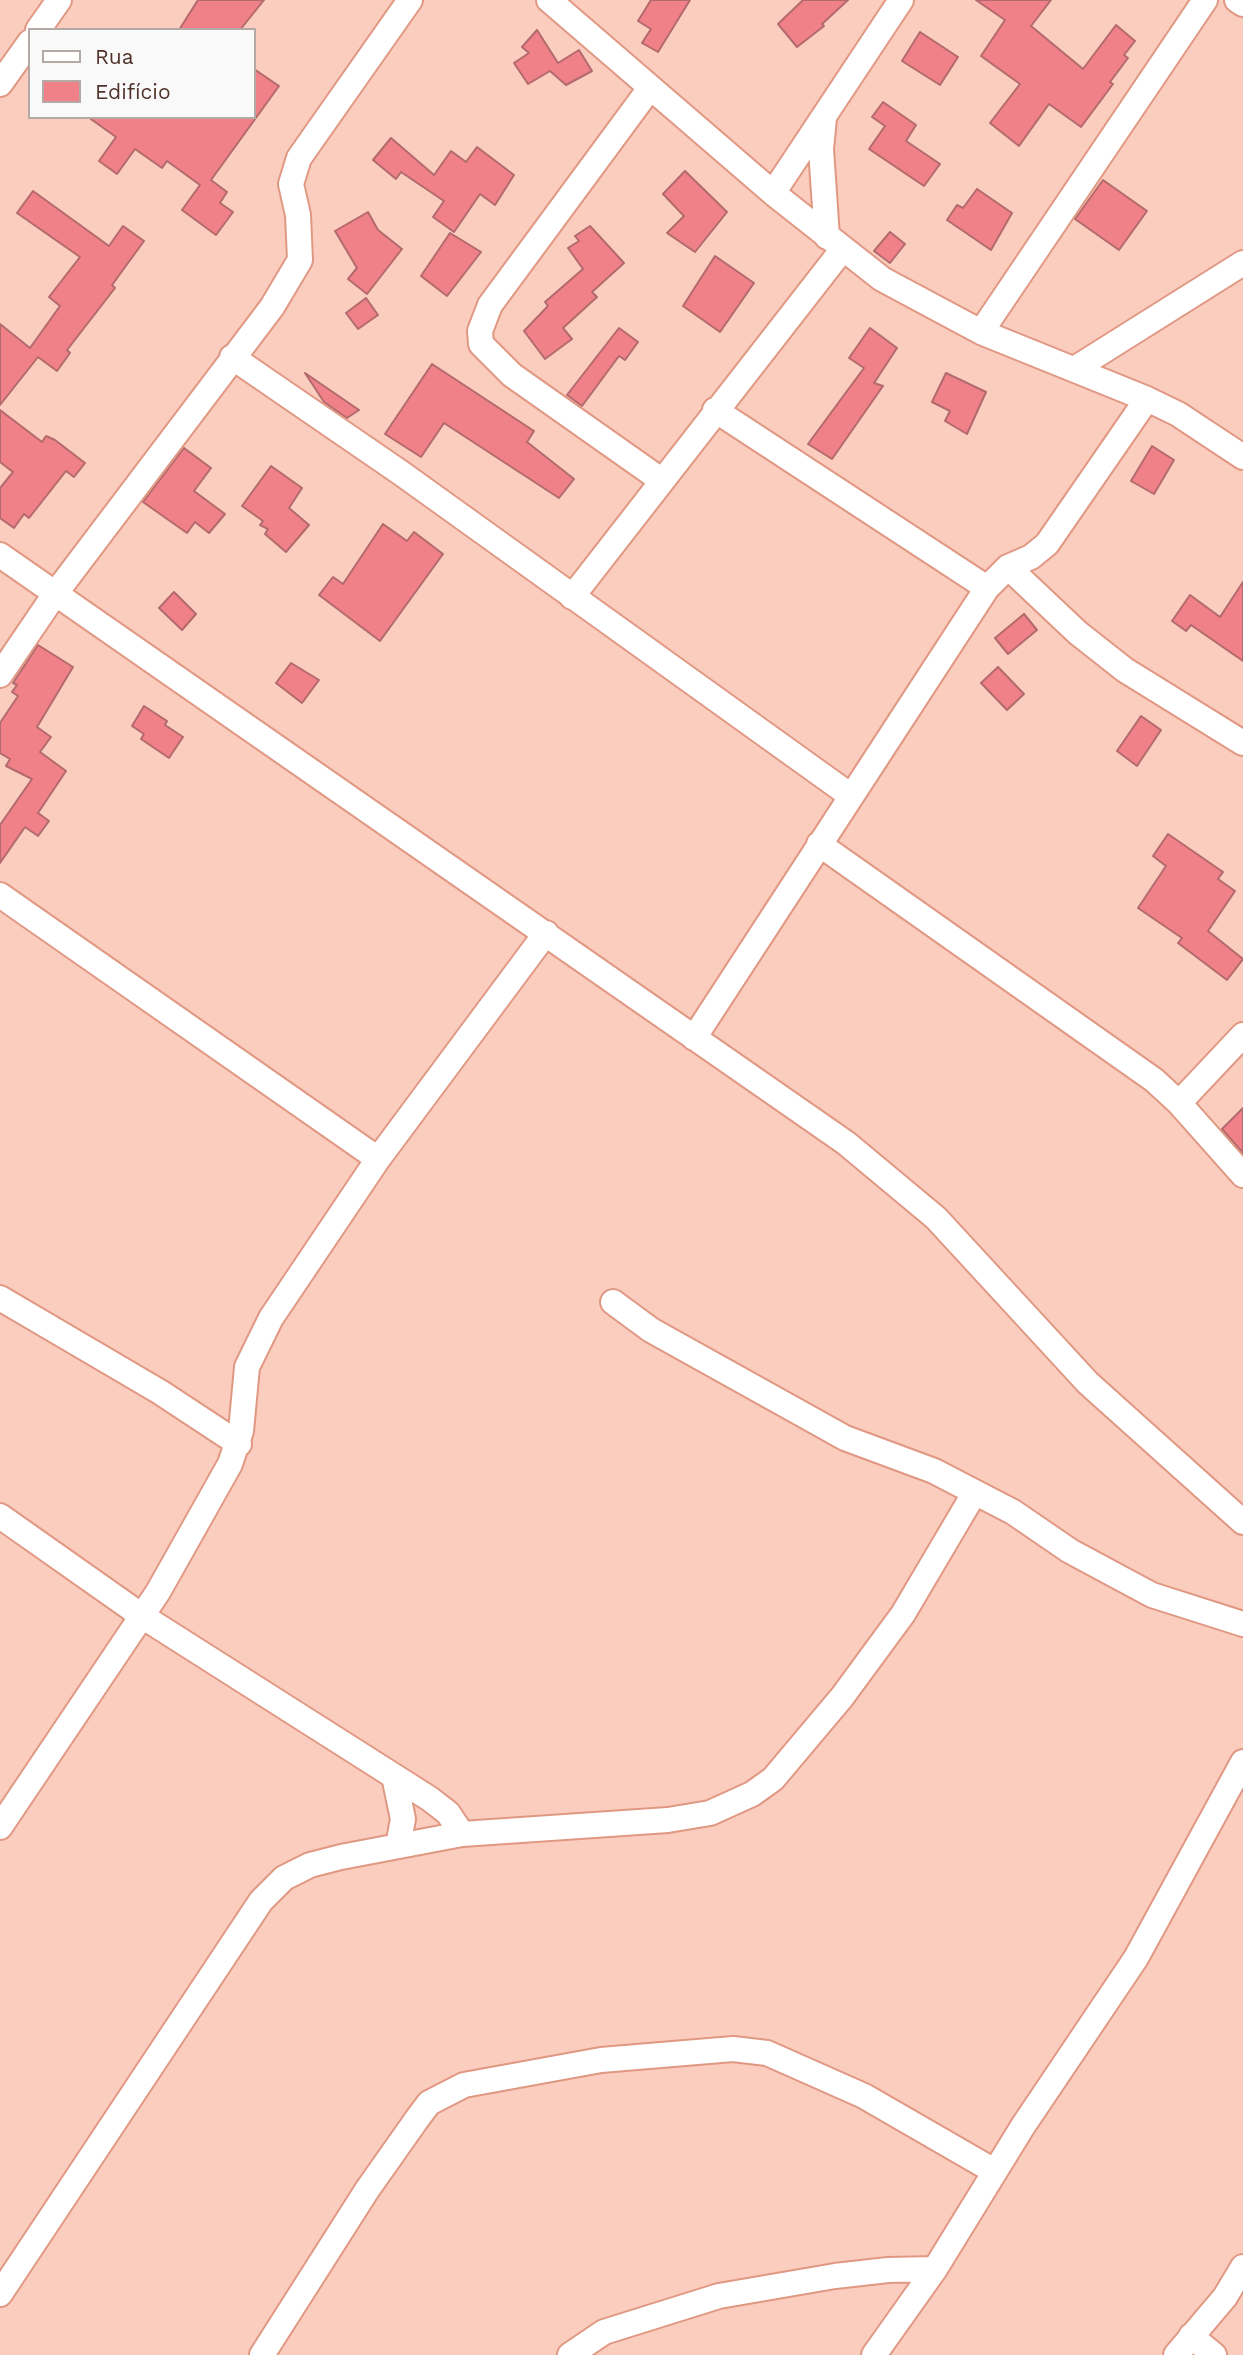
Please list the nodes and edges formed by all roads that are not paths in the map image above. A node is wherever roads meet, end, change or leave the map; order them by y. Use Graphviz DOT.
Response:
graph roads {
  1 [pos="59,0"];
  2 [pos="410,0"];
  3 [pos="549,0"];
  4 [pos="901,0"];
  5 [pos="1205,0"];
  6 [pos="1237,0"];
  7 [pos="1243,4"];
  8 [pos="39,28"];
  9 [pos="28,45"];
  10 [pos="0,84"];
  11 [pos="650,88"];
  12 [pos="825,114"];
  13 [pos="773,193"];
  14 [pos="835,243"];
  15 [pos="1243,263"];
  16 [pos="981,332"];
  17 [pos="232,357"];
  18 [pos="1076,368"];
  19 [pos="1147,399"];
  20 [pos="715,410"];
  21 [pos="1243,457"];
  22 [pos="661,480"];
  23 [pos="0,555"];
  24 [pos="1008,567"];
  25 [pos="987,588"];
  26 [pos="55,594"];
  27 [pos="572,597"];
  28 [pos="0,675"];
  29 [pos="1243,743"];
  30 [pos="851,796"];
  31 [pos="819,844"];
  32 [pos="0,895"];
  33 [pos="546,933"];
  34 [pos="1243,1035"];
  35 [pos="694,1038"];
  36 [pos="1180,1102"];
  37 [pos="378,1159"];
  38 [pos="1243,1175"];
  39 [pos="0,1298"];
  40 [pos="613,1302"];
  41 [pos="239,1444"];
  42 [pos="975,1492"];
  43 [pos="0,1516"];
  44 [pos="1243,1522"];
  45 [pos="142,1616"];
  46 [pos="1243,1623"];
  47 [pos="1243,1762"];
  48 [pos="394,1776"];
  49 [pos="3,1814"];
  50 [pos="462,1834"];
  51 [pos="398,1846"];
  52 [pos="994,2171"];
  53 [pos="1243,2267"];
  54 [pos="935,2269"];
  55 [pos="0,2294"];
  56 [pos="1234,2302"];
  57 [pos="1191,2336"];
  58 [pos="262,2355"];
  59 [pos="570,2355"];
  60 [pos="874,2355"];
  61 [pos="1176,2355"];
  62 [pos="1214,2355"];
  1 -- 8 [label="street"];
  2 -- 17 [label="street"];
  3 -- 11 [label="street"];
  4 -- 12 [label="street"];
  5 -- 16 [label="street"];
  6 -- 7 [label="street"];
  9 -- 10 [label="street"];
  11 -- 13 [label="street"];
  11 -- 22 [label="street"];
  12 -- 13 [label="street"];
  12 -- 14 [label="street"];
  13 -- 14 [label="street"];
  14 -- 16 [label="street"];
  14 -- 20 [label="street"];
  15 -- 18 [label="street"];
  16 -- 18 [label="street"];
  17 -- 26 [label="street"];
  17 -- 27 [label="street"];
  18 -- 19 [label="street"];
  19 -- 21 [label="street"];
  19 -- 24 [label="street"];
  20 -- 22 [label="street"];
  20 -- 25 [label="street"];
  22 -- 27 [label="street"];
  23 -- 26 [label="street"];
  24 -- 25 [label="street"];
  24 -- 29 [label="street"];
  25 -- 30 [label="street"];
  26 -- 28 [label="street"];
  26 -- 33 [label="street"];
  27 -- 30 [label="street"];
  30 -- 31 [label="street"];
  31 -- 35 [label="street"];
  31 -- 36 [label="street"];
  32 -- 37 [label="street"];
  33 -- 35 [label="street"];
  33 -- 37 [label="street"];
  34 -- 36 [label="street"];
  35 -- 44 [label="street"];
  36 -- 38 [label="street"];
  37 -- 41 [label="street"];
  39 -- 41 [label="street"];
  40 -- 42 [label="street"];
  41 -- 45 [label="street"];
  42 -- 46 [label="street"];
  42 -- 50 [label="street"];
  43 -- 45 [label="street"];
  45 -- 48 [label="street"];
  45 -- 49 [label="street"];
  47 -- 52 [label="street"];
  48 -- 50 [label="street"];
  48 -- 51 [label="street"];
  50 -- 51 [label="street"];
  51 -- 55 [label="street"];
  52 -- 54 [label="street"];
  52 -- 58 [label="street"];
  53 -- 56 [label="street"];
  54 -- 59 [label="street"];
  54 -- 60 [label="street"];
  56 -- 57 [label="street"];
  57 -- 61 [label="street"];
  57 -- 62 [label="street"];
}
